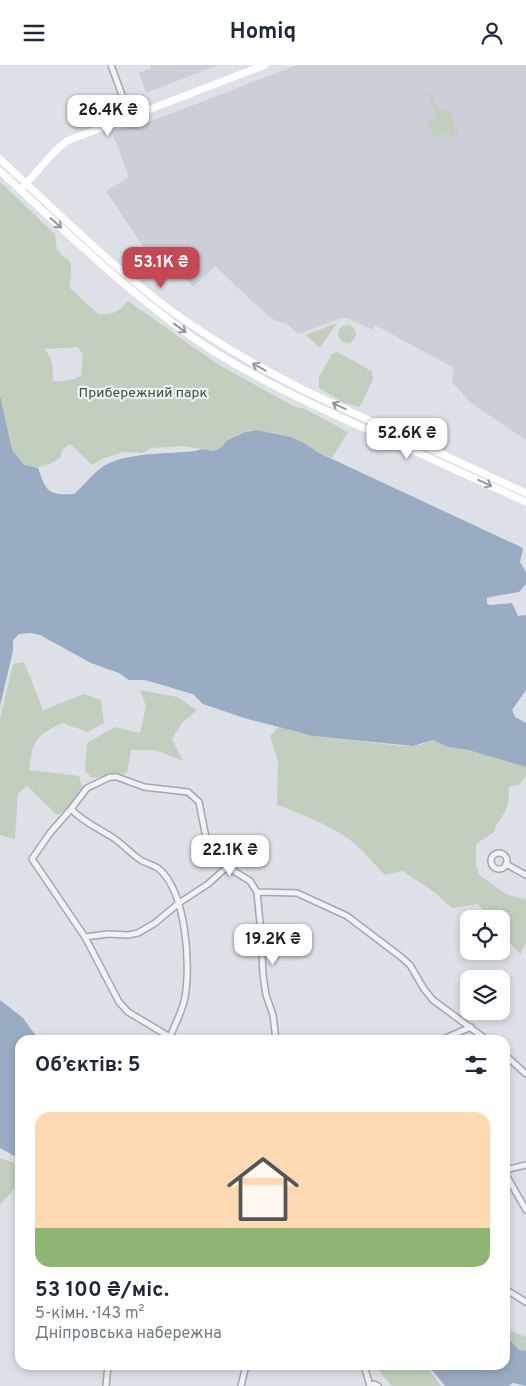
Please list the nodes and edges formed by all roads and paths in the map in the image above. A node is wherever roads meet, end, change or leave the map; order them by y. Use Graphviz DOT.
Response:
graph roads {
  1 [pos="111,65"];
  2 [pos="265,65"];
  3 [pos="130,117"];
  4 [pos="0,159"];
  5 [pos="0,171"];
  6 [pos="26,183"];
  7 [pos="20,190"];
  8 [pos="526,493"];
  9 [pos="526,502"];
  10 [pos="71,809"];
  11 [pos="506,864"];
  12 [pos="226,867"];
  13 [pos="526,875"];
  14 [pos="257,892"];
  15 [pos="179,903"];
  16 [pos="85,937"];
  17 [pos="471,1027"];
  18 [pos="168,1035"];
  19 [pos="174,1035"];
  20 [pos="275,1035"];
  21 [pos="453,1035"];
  22 [pos="481,1035"];
  23 [pos="510,1060"];
  24 [pos="526,1074"];
  25 [pos="526,1165"];
  26 [pos="510,1170"];
  27 [pos="510,1180"];
  28 [pos="526,1209"];
  29 [pos="510,1292"];
  30 [pos="526,1301"];
  31 [pos="108,1370"];
  32 [pos="245,1370"];
  33 [pos="365,1370"];
  34 [pos="106,1386"];
  35 [pos="240,1386"];
  36 [pos="370,1386"];
  37 [pos="378,1386"];
  1 -- 3 [label="street"];
  2 -- 3 [label="main road"];
  3 -- 6 [label="main road"];
  4 -- 6 [label="main road"];
  5 -- 7 [label="main road"];
  6 -- 7 [label="main road"];
  8 -- 6 [label="main road, one-way"];
  7 -- 9 [label="main road, one-way"];
  10 -- 12 [label="street"];
  10 -- 15 [label="street"];
  10 -- 16 [label="street"];
  11 -- 13 [label="street"];
  12 -- 14 [label="street"];
  12 -- 15 [label="street"];
  14 -- 17 [label="street"];
  14 -- 20 [label="street"];
  15 -- 16 [label="street"];
  15 -- 19 [label="street"];
  16 -- 18 [label="street"];
  17 -- 21 [label="street"];
  17 -- 22 [label="street"];
  23 -- 24 [label="street"];
  25 -- 26 [label="street"];
  27 -- 28 [label="street"];
  29 -- 30 [label="street"];
  31 -- 34 [label="street"];
  32 -- 35 [label="street"];
  33 -- 36 [label="street"];
  36 -- 37 [label="street"];
}
